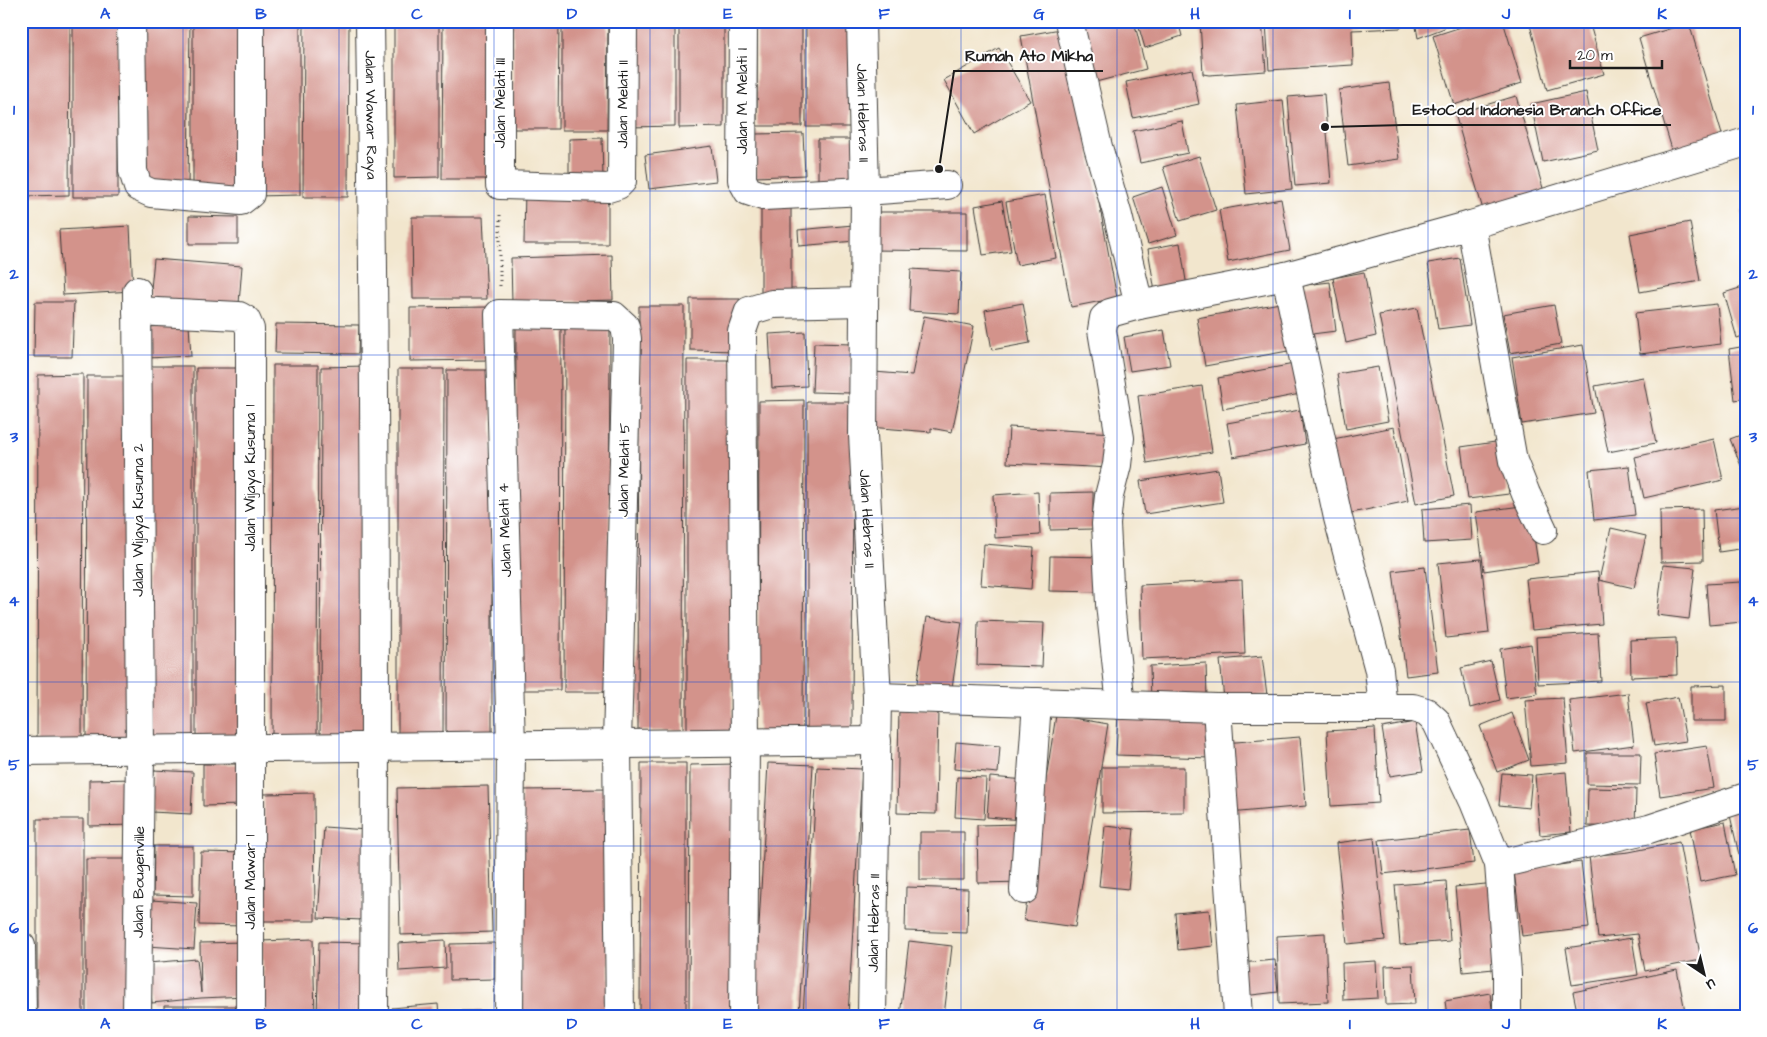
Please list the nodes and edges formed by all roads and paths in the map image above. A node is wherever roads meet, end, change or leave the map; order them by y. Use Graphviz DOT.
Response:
graph roads {
  1 [pos="131,21"];
  2 [pos="370,21"];
  3 [pos="500,21"];
  4 [pos="623,21"];
  5 [pos="743,21"];
  6 [pos="861,21"];
  7 [pos="1069,21"];
  8 [pos="250,28"];
  9 [pos="1746,142"];
  10 [pos="500,185"];
  11 [pos="947,185"];
  12 [pos="865,191"];
  13 [pos="1471,225"];
  14 [pos="1286,276"];
  15 [pos="137,301"];
  16 [pos="864,302"];
  17 [pos="1139,306"];
  18 [pos="500,314"];
  19 [pos="1543,530"];
  20 [pos="877,697"];
  21 [pos="1037,702"];
  22 [pos="1121,705"];
  23 [pos="1217,708"];
  24 [pos="1383,708"];
  25 [pos="877,741"];
  26 [pos="745,743"];
  27 [pos="618,744"];
  28 [pos="511,746"];
  29 [pos="376,747"];
  30 [pos="250,748"];
  31 [pos="140,750"];
  32 [pos="21,751"];
  33 [pos="1746,797"];
  34 [pos="1499,864"];
  35 [pos="1024,890"];
  36 [pos="21,946"];
  37 [pos="22,1016"];
  38 [pos="136,1016"];
  39 [pos="250,1016"];
  40 [pos="374,1016"];
  41 [pos="509,1016"];
  42 [pos="620,1016"];
  43 [pos="743,1016"];
  44 [pos="872,1016"];
  45 [pos="1238,1016"];
  46 [pos="1507,1016"];
  1 -- 8 [label="street"];
  2 -- 29 [label="street, Jalan Wawar Raya"];
  3 -- 10 [label="street, Jalan Melati III"];
  4 -- 10 [label="street, Jalan Melati II"];
  5 -- 12 [label="street, Jalan M. Melati I"];
  6 -- 12 [label="street, Jalan Hebras II"];
  7 -- 17 [label="street"];
  9 -- 13 [label="street"];
  10 -- 18 [label="path"];
  11 -- 12 [label="street"];
  12 -- 16 [label="street, Jalan Hebras II"];
  13 -- 14 [label="street"];
  13 -- 19 [label="street"];
  14 -- 17 [label="street"];
  14 -- 24 [label="street"];
  15 -- 30 [label="street, Jalan Wijaya Kusuma 1"];
  15 -- 31 [label="street, Jalan Wijaya Kusuma 2"];
  16 -- 20 [label="street, Jalan Hebras II"];
  16 -- 26 [label="street"];
  17 -- 22 [label="street"];
  18 -- 27 [label="street, Jalan Melati 5"];
  18 -- 28 [label="street, Jalan Melati 4"];
  20 -- 21 [label="street"];
  20 -- 25 [label="street, Jalan Hebras II"];
  21 -- 22 [label="street"];
  21 -- 35 [label="street"];
  22 -- 23 [label="street"];
  23 -- 24 [label="street"];
  23 -- 45 [label="street"];
  24 -- 34 [label="street"];
  25 -- 26 [label="street"];
  25 -- 44 [label="street, Jalan Hebras II"];
  26 -- 27 [label="street"];
  26 -- 43 [label="street"];
  27 -- 28 [label="street"];
  27 -- 42 [label="street, Jalan Melati 5"];
  28 -- 29 [label="street"];
  28 -- 41 [label="street, Jalan Melati 4"];
  29 -- 30 [label="street"];
  29 -- 40 [label="street, Jalan Wawar Raya"];
  30 -- 31 [label="street"];
  30 -- 39 [label="street, Jalan Mawar 1"];
  31 -- 32 [label="street"];
  31 -- 38 [label="street, Jalan Bougenville"];
  33 -- 34 [label="street"];
  34 -- 46 [label="street"];
  36 -- 37 [label="street"];
}
